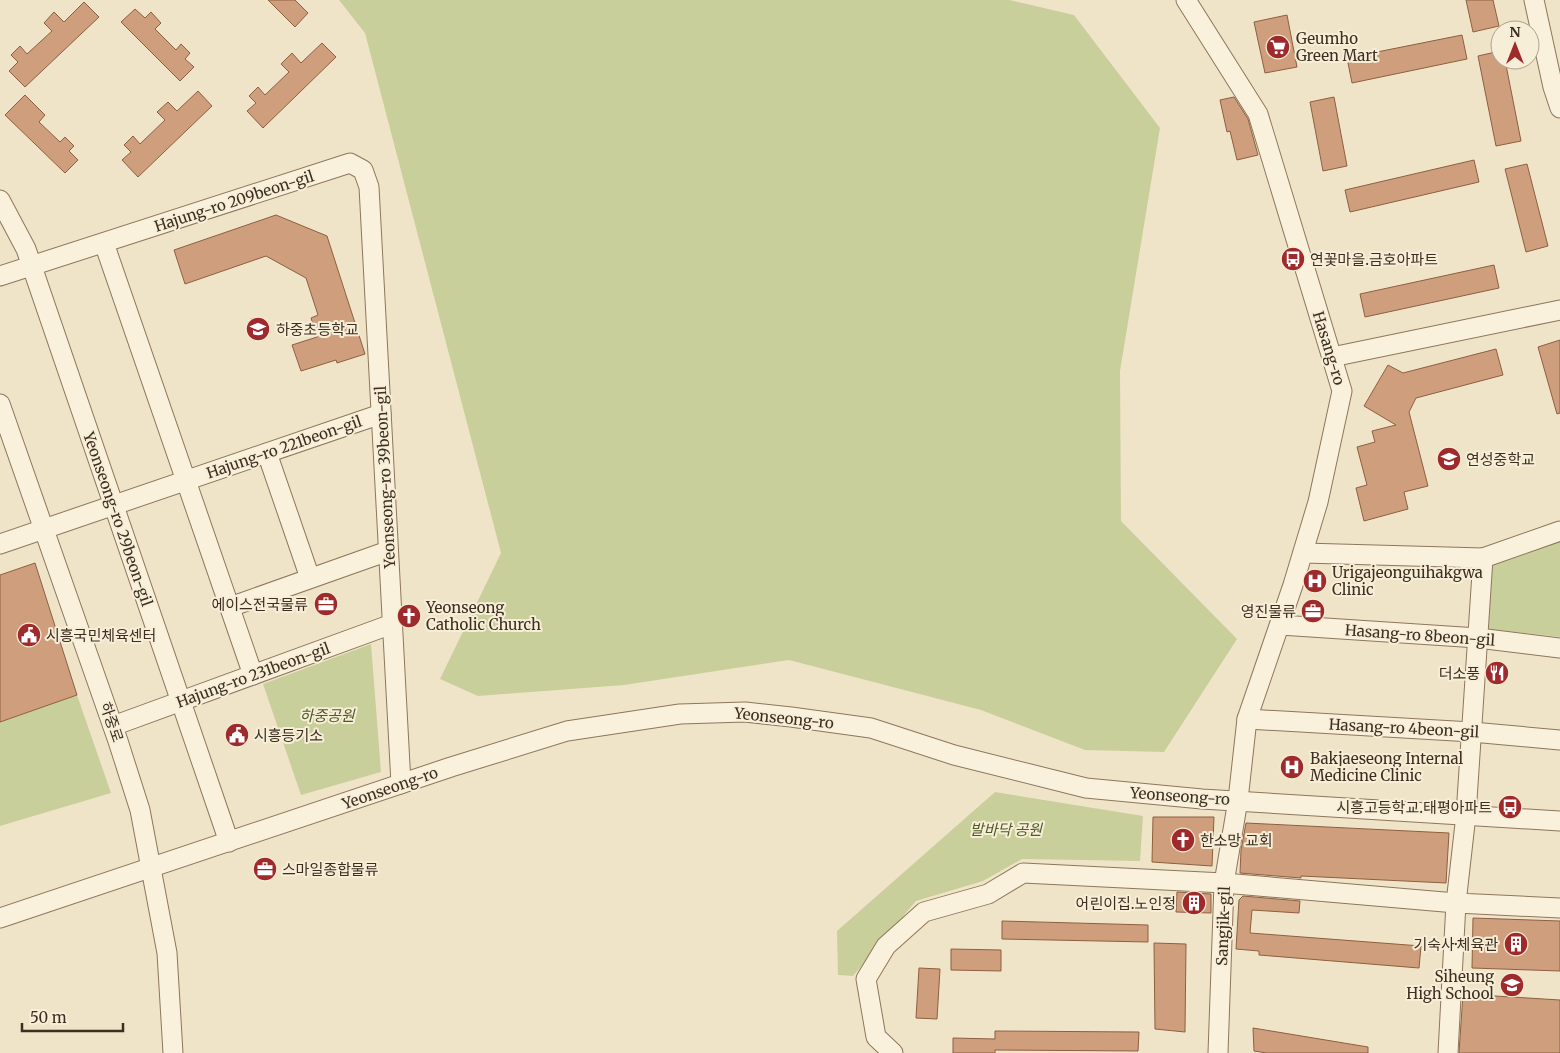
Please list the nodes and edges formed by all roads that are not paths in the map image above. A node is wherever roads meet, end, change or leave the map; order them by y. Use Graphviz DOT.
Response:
graph roads {
  1 [pos="1186,0"];
  2 [pos="1534,0"];
  3 [pos="1560,108"];
  4 [pos="363,170"];
  5 [pos="0,200"];
  6 [pos="104,243"];
  7 [pos="32,266"];
  8 [pos="0,276"];
  9 [pos="1560,310"];
  10 [pos="1332,357"];
  11 [pos="0,404"];
  12 [pos="381,414"];
  13 [pos="266,453"];
  14 [pos="186,480"];
  15 [pos="114,505"];
  16 [pos="45,529"];
  17 [pos="1560,531"];
  18 [pos="0,544"];
  19 [pos="388,551"];
  20 [pos="1303,553"];
  21 [pos="1483,558"];
  22 [pos="310,578"];
  23 [pos="230,606"];
  24 [pos="392,624"];
  25 [pos="1280,625"];
  26 [pos="1478,638"];
  27 [pos="1560,648"];
  28 [pos="253,675"];
  29 [pos="181,701"];
  30 [pos="1248,719"];
  31 [pos="113,726"];
  32 [pos="1472,732"];
  33 [pos="1560,740"];
  34 [pos="400,784"];
  35 [pos="1238,800"];
  36 [pos="1466,815"];
  37 [pos="1560,821"];
  38 [pos="229,842"];
  39 [pos="150,868"];
  40 [pos="1224,883"];
  41 [pos="1456,902"];
  42 [pos="1560,908"];
  43 [pos="0,918"];
  44 [pos="173,1053"];
  45 [pos="893,1053"];
  46 [pos="1218,1053"];
  47 [pos="1448,1053"];
  1 -- 10 [label="street, Hasang-ro"];
  2 -- 3 [label="street"];
  4 -- 6 [label="street, Hajung-ro 209beon-gil"];
  4 -- 12 [label="street, Yeonseong-ro 39beon-gil"];
  5 -- 7 [label="street, Yeonseong-ro 29beon-gil"];
  6 -- 7 [label="street, Hajung-ro 209beon-gil"];
  6 -- 14 [label="street"];
  7 -- 8 [label="street, Hajung-ro 209beon-gil"];
  7 -- 15 [label="street, Yeonseong-ro 29beon-gil"];
  9 -- 10 [label="street"];
  10 -- 20 [label="street, Hasang-ro"];
  11 -- 16 [label="street, 하중로"];
  12 -- 13 [label="street, Hajung-ro 221beon-gil"];
  12 -- 19 [label="street, Yeonseong-ro 39beon-gil"];
  13 -- 14 [label="street, Hajung-ro 221beon-gil"];
  13 -- 22 [label="street"];
  14 -- 15 [label="street, Hajung-ro 221beon-gil"];
  14 -- 23 [label="street, Hajung-ro 221beon-gil"];
  15 -- 16 [label="street, Hajung-ro 221beon-gil"];
  15 -- 29 [label="street, Yeonseong-ro 29beon-gil"];
  16 -- 18 [label="street, Hajung-ro 221beon-gil"];
  16 -- 31 [label="street, 하중로"];
  17 -- 21 [label="street"];
  19 -- 22 [label="street"];
  19 -- 24 [label="street, Yeonseong-ro 39beon-gil"];
  20 -- 21 [label="street"];
  20 -- 25 [label="street, Hasang-ro"];
  21 -- 26 [label="street"];
  22 -- 23 [label="street"];
  23 -- 28 [label="street, Hajung-ro 221beon-gil"];
  24 -- 28 [label="street, Hajung-ro 231beon-gil"];
  24 -- 34 [label="street, Yeonseong-ro 39beon-gil"];
  25 -- 26 [label="street, Hasang-ro 8beon-gil"];
  25 -- 30 [label="street, Hasang-ro"];
  26 -- 27 [label="street, Hasang-ro 8beon-gil"];
  26 -- 32 [label="street"];
  28 -- 29 [label="street, Hajung-ro 231beon-gil"];
  29 -- 31 [label="street, Hajung-ro 231beon-gil"];
  29 -- 38 [label="street, Yeonseong-ro 29beon-gil"];
  30 -- 32 [label="street, Hasang-ro 4beon-gil"];
  30 -- 35 [label="street, Hasang-ro"];
  31 -- 39 [label="street, 하중로"];
  32 -- 33 [label="street, Hasang-ro 4beon-gil"];
  32 -- 36 [label="street"];
  34 -- 35 [label="street, Yeonseong-ro"];
  34 -- 38 [label="street, Yeonseong-ro"];
  35 -- 36 [label="street, Yeonseong-ro"];
  35 -- 40 [label="street, Sangjik-gil"];
  36 -- 37 [label="street, Yeonseong-ro"];
  36 -- 41 [label="street"];
  38 -- 39 [label="street, Yeonseong-ro"];
  39 -- 43 [label="street, Yeonseong-ro"];
  39 -- 44 [label="street, 하중로"];
  40 -- 41 [label="street"];
  40 -- 45 [label="street"];
  40 -- 46 [label="street, Sangjik-gil"];
  41 -- 42 [label="street"];
  41 -- 47 [label="street"];
}
